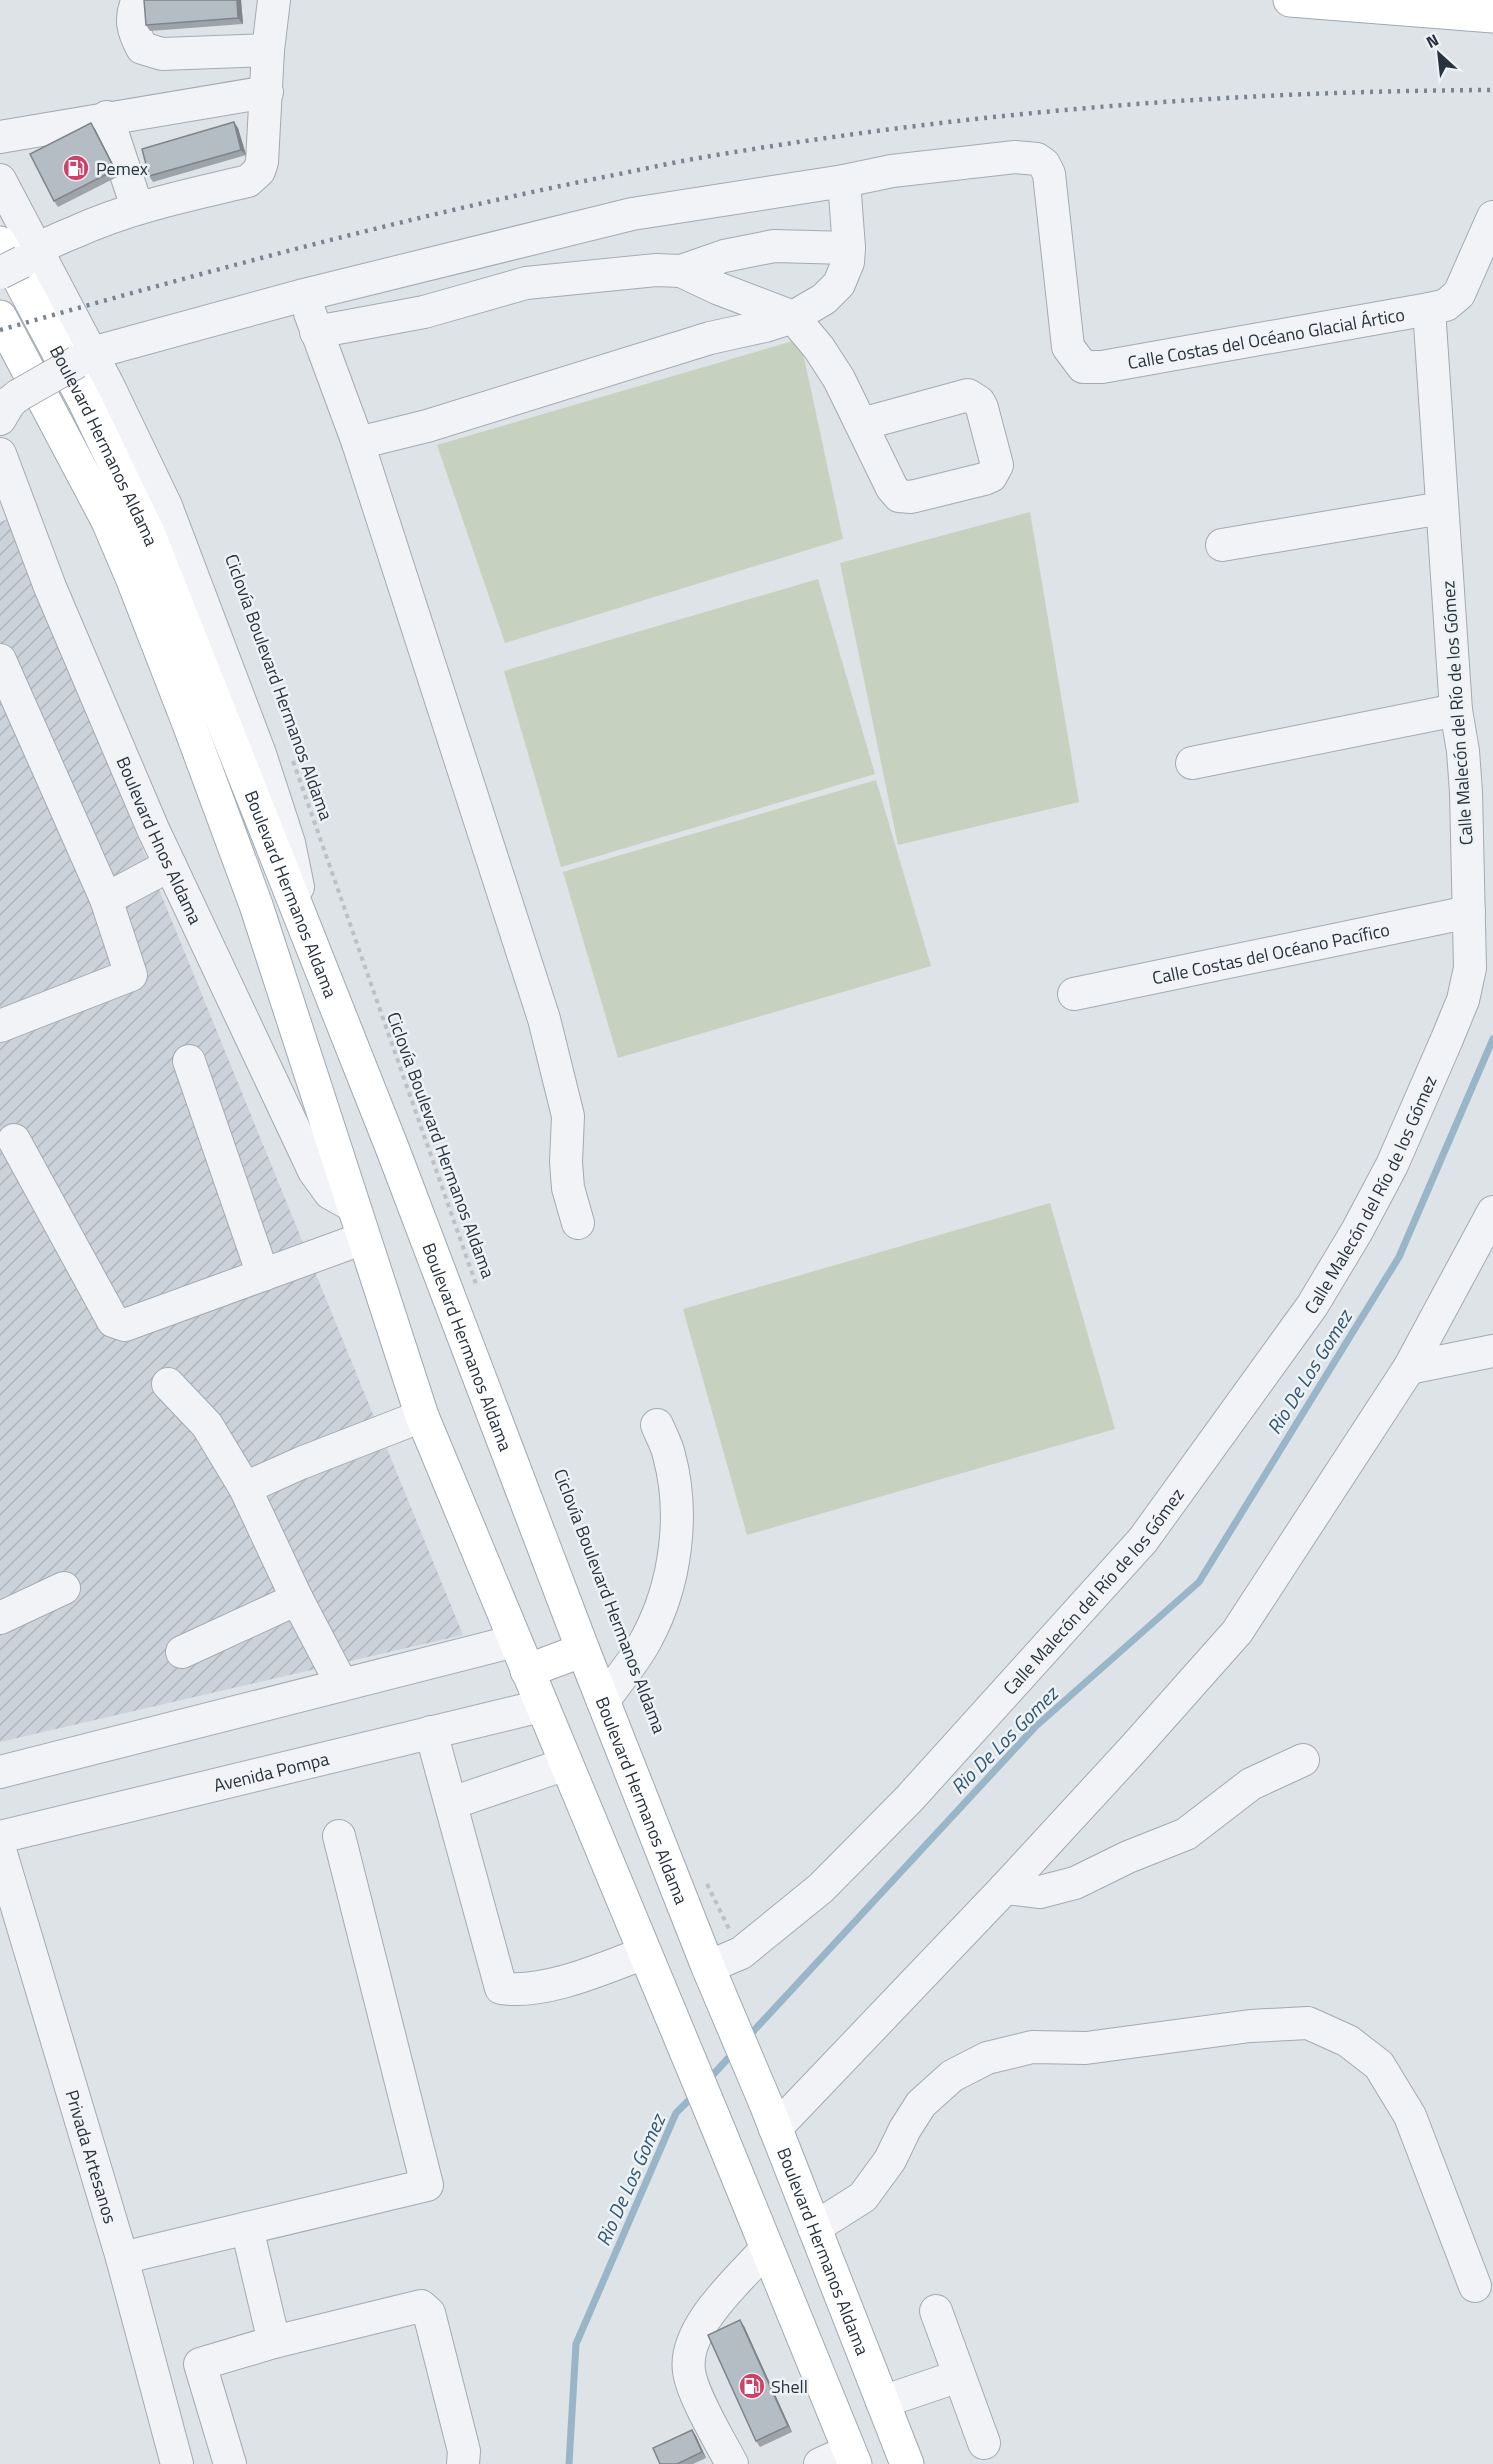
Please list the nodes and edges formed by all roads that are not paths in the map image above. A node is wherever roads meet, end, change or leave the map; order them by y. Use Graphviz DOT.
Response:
graph roads {
  1 [pos="138,0"];
  2 [pos="274,0"];
  3 [pos="1290,0"];
  4 [pos="1493,16"];
  5 [pos="268,50"];
  6 [pos="267,92"];
  7 [pos="107,117"];
  8 [pos="0,137"];
  9 [pos="0,180"];
  10 [pos="844,181"];
  11 [pos="137,207"];
  12 [pos="1493,217"];
  13 [pos="849,248"];
  14 [pos="15,256"];
  15 [pos="681,271"];
  16 [pos="304,295"];
  17 [pos="1429,309"];
  18 [pos="793,317"];
  19 [pos="1,319"];
  20 [pos="316,332"];
  21 [pos="84,358"];
  22 [pos="7,400"];
  23 [pos="862,424"];
  24 [pos="358,442"];
  25 [pos="0,455"];
  26 [pos="1442,508"];
  27 [pos="1222,545"];
  28 [pos="0,660"];
  29 [pos="1456,710"];
  30 [pos="1192,763"];
  31 [pos="170,866"];
  32 [pos="106,898"];
  33 [pos="1469,912"];
  34 [pos="308,934"];
  35 [pos="1074,994"];
  36 [pos="0,1026"];
  37 [pos="189,1062"];
  38 [pos="14,1140"];
  39 [pos="353,1206"];
  40 [pos="1493,1212"];
  41 [pos="578,1223"];
  42 [pos="364,1238"];
  43 [pos="263,1275"];
  44 [pos="1493,1351"];
  45 [pos="1409,1368"];
  46 [pos="168,1384"];
  47 [pos="422,1416"];
  48 [pos="657,1425"];
  49 [pos="245,1488"];
  50 [pos="64,1588"];
  51 [pos="297,1599"];
  52 [pos="0,1618"];
  53 [pos="515,1641"];
  54 [pos="583,1650"];
  55 [pos="182,1652"];
  56 [pos="527,1671"];
  57 [pos="342,1685"];
  58 [pos="603,1702"];
  59 [pos="541,1706"];
  60 [pos="431,1732"];
  61 [pos="1303,1760"];
  62 [pos="566,1764"];
  63 [pos="0,1772"];
  64 [pos="452,1803"];
  65 [pos="339,1836"];
  66 [pos="0,1837"];
  67 [pos="0,1850"];
  68 [pos="1005,1888"];
  69 [pos="644,1953"];
  70 [pos="713,1979"];
  71 [pos="770,2117"];
  72 [pos="247,2228"];
  73 [pos="814,2228"];
  74 [pos="766,2249"];
  75 [pos="122,2258"];
  76 [pos="1475,2286"];
  77 [pos="936,2311"];
  78 [pos="274,2342"];
  79 [pos="959,2376"];
  80 [pos="882,2402"];
  81 [pos="984,2443"];
  82 [pos="841,2460"];
  83 [pos="177,2464"];
  84 [pos="230,2464"];
  85 [pos="463,2464"];
  86 [pos="732,2464"];
  87 [pos="907,2464"];
  1 -- 5 [label="street"];
  2 -- 5 [label="street"];
  3 -- 4 [label="main road"];
  5 -- 6 [label="street"];
  6 -- 7 [label="street"];
  6 -- 11 [label="street"];
  7 -- 8 [label="street"];
  7 -- 11 [label="street"];
  9 -- 14 [label="street"];
  10 -- 13 [label="street"];
  10 -- 16 [label="street"];
  10 -- 17 [label="street, Calle Costas del Océano Glacial Ártico"];
  11 -- 14 [label="street"];
  12 -- 17 [label="street"];
  13 -- 15 [label="street"];
  13 -- 18 [label="street"];
  14 -- 21 [label="street"];
  14 -- 34 [label="main road, Boulevard Hermanos Aldama"];
  15 -- 18 [label="street"];
  15 -- 20 [label="street"];
  16 -- 20 [label="street"];
  16 -- 21 [label="street"];
  17 -- 26 [label="street, Calle Malecón del Río de los Gómez"];
  18 -- 23 [label="street"];
  18 -- 24 [label="street"];
  19 -- 39 [label="main road, Boulevard Hermanos Aldama"];
  20 -- 24 [label="street"];
  21 -- 22 [label="street, bridge"];
  21 -- 34 [label="street"];
  24 -- 41 [label="street"];
  25 -- 31 [label="street, Boulevard Hnos Aldama"];
  26 -- 27 [label="street"];
  26 -- 29 [label="street, Calle Malecón del Río de los Gómez"];
  28 -- 32 [label="street"];
  29 -- 30 [label="street"];
  29 -- 33 [label="street, Calle Malecón del Río de los Gómez"];
  31 -- 32 [label="street"];
  31 -- 39 [label="street, Boulevard Hnos Aldama"];
  32 -- 36 [label="street"];
  33 -- 35 [label="street, Calle Costas del Océano Pacífico"];
  33 -- 70 [label="street, Calle Malecón del Río de los Gómez"];
  34 -- 54 [label="main road, Boulevard Hermanos Aldama"];
  37 -- 43 [label="street"];
  38 -- 43 [label="street"];
  39 -- 42 [label="main road, Boulevard Hermanos Aldama"];
  40 -- 45 [label="street"];
  42 -- 43 [label="street"];
  42 -- 47 [label="main road, Boulevard Hermanos Aldama"];
  44 -- 45 [label="street"];
  45 -- 68 [label="street"];
  46 -- 49 [label="street"];
  47 -- 49 [label="street"];
  47 -- 53 [label="main road, Boulevard Hermanos Aldama"];
  48 -- 58 [label="street"];
  49 -- 51 [label="street"];
  50 -- 52 [label="street"];
  51 -- 55 [label="street"];
  51 -- 57 [label="street"];
  53 -- 56 [label="main road, Boulevard Hermanos Aldama"];
  53 -- 57 [label="street"];
  54 -- 56 [label="main road"];
  54 -- 58 [label="main road, Boulevard Hermanos Aldama"];
  56 -- 59 [label="main road, Boulevard Hermanos Aldama"];
  57 -- 63 [label="street"];
  58 -- 70 [label="main road, Boulevard Hermanos Aldama"];
  59 -- 60 [label="street, Avenida Pompa"];
  59 -- 62 [label="main road, Boulevard Hermanos Aldama"];
  60 -- 64 [label="street"];
  60 -- 66 [label="street, Avenida Pompa"];
  61 -- 68 [label="street"];
  62 -- 64 [label="street"];
  62 -- 69 [label="main road, Boulevard Hermanos Aldama"];
  64 -- 69 [label="street"];
  65 -- 72 [label="street"];
  67 -- 75 [label="street, Privada Artesanos"];
  68 -- 71 [label="street"];
  69 -- 74 [label="main road, Boulevard Hermanos Aldama"];
  70 -- 71 [label="main road, Boulevard Hermanos Aldama"];
  71 -- 73 [label="main road, Boulevard Hermanos Aldama"];
  72 -- 75 [label="street"];
  72 -- 78 [label="street"];
  73 -- 76 [label="street"];
  73 -- 80 [label="main road, Boulevard Hermanos Aldama"];
  74 -- 82 [label="main road, Boulevard Hermanos Aldama"];
  74 -- 86 [label="street"];
  75 -- 83 [label="street, Privada Artesanos"];
  77 -- 79 [label="street"];
  78 -- 84 [label="street"];
  78 -- 85 [label="street"];
  79 -- 80 [label="street"];
  79 -- 81 [label="street"];
  80 -- 87 [label="main road, Boulevard Hermanos Aldama"];
}
